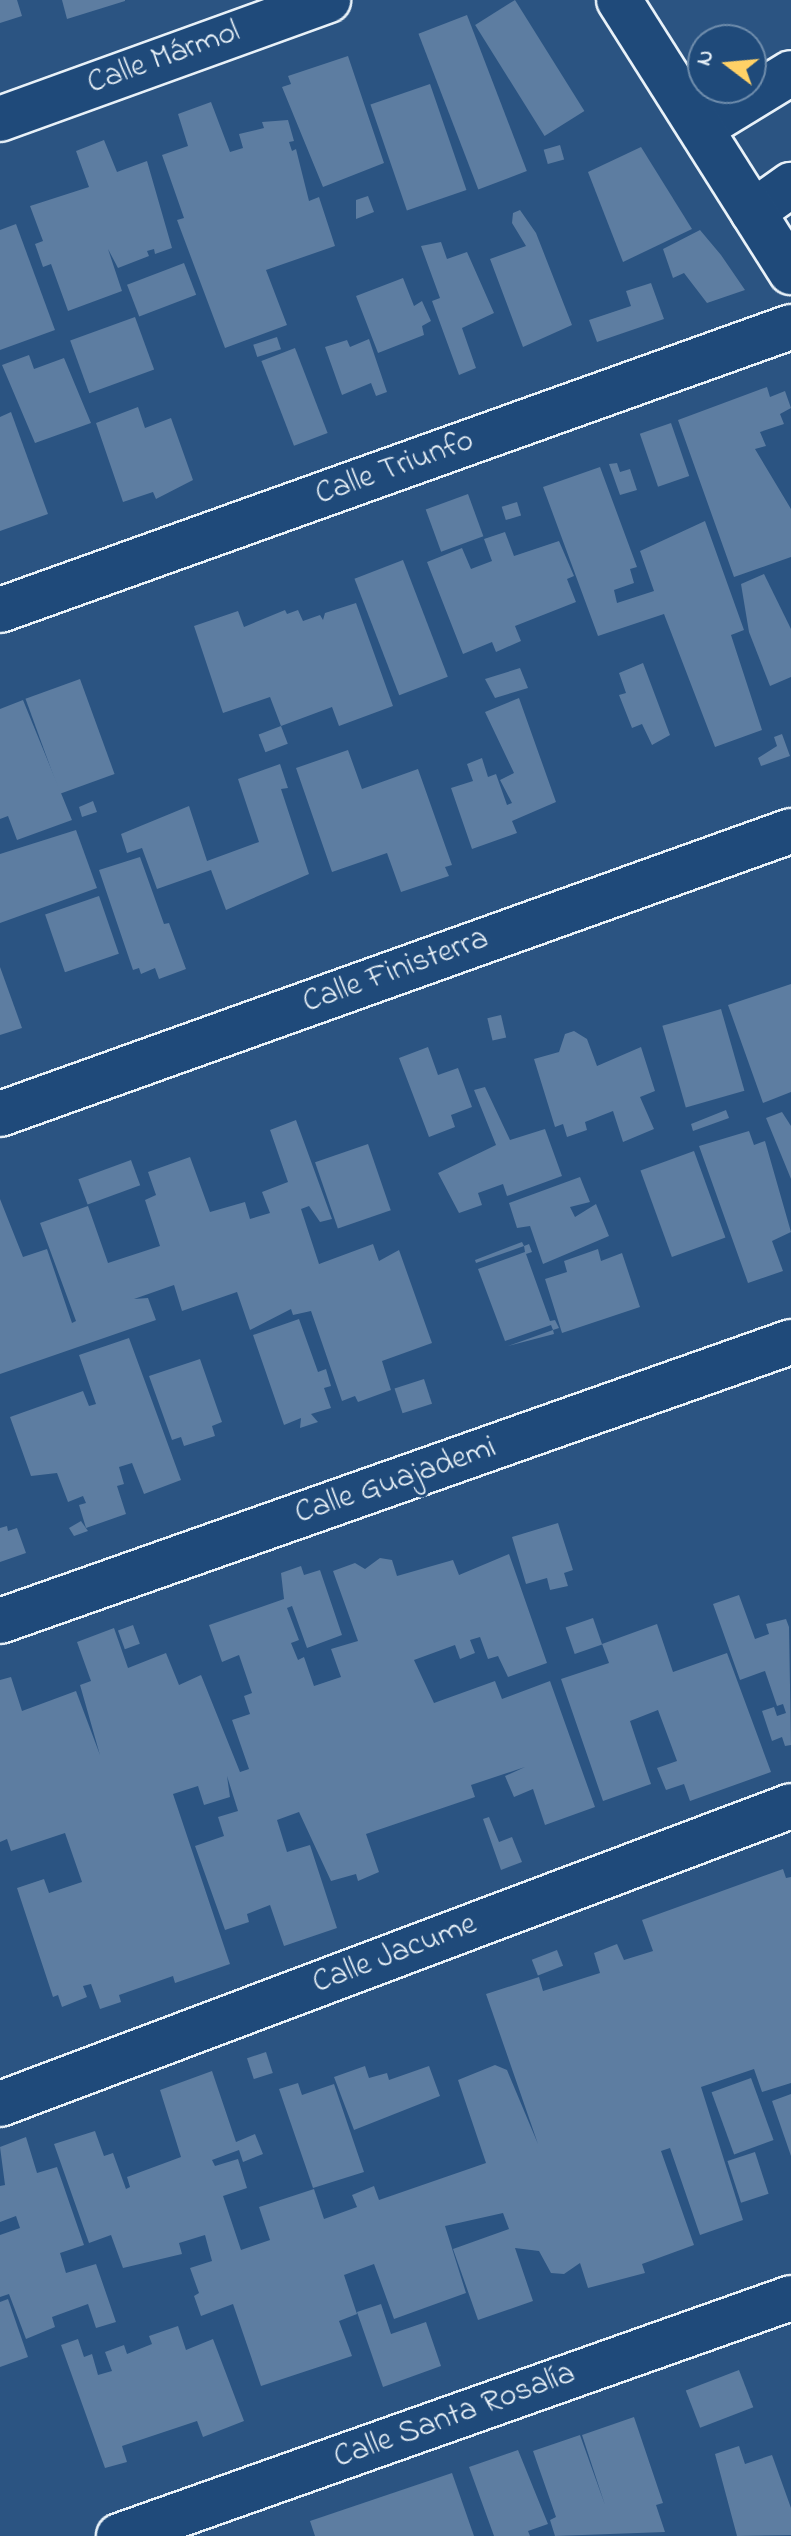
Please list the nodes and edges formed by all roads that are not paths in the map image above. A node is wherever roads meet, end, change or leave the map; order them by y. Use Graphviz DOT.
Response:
graph roads {
  1 [pos="328,0"];
  2 [pos="619,0"];
  3 [pos="791,73"];
  4 [pos="0,119"];
  5 [pos="701,128"];
  6 [pos="791,185"];
  7 [pos="753,212"];
  8 [pos="791,272"];
  9 [pos="791,327"];
  10 [pos="0,610"];
  11 [pos="791,831"];
  12 [pos="0,1114"];
  13 [pos="791,1342"];
  14 [pos="0,1621"];
  15 [pos="791,1806"];
  16 [pos="0,2104"];
  17 [pos="791,2298"];
  18 [pos="119,2536"];
  1 -- 4 [label="street, Calle Mármol"];
  2 -- 5 [label="street"];
  3 -- 5 [label="street"];
  5 -- 7 [label="street"];
  6 -- 7 [label="street"];
  7 -- 8 [label="street"];
  9 -- 10 [label="street, Calle Triunfo"];
  11 -- 12 [label="street, Calle Finisterra"];
  13 -- 14 [label="street, Calle Guajademi"];
  15 -- 16 [label="street, Calle Jacume"];
  17 -- 18 [label="street, Calle Santa Rosalía"];
}
